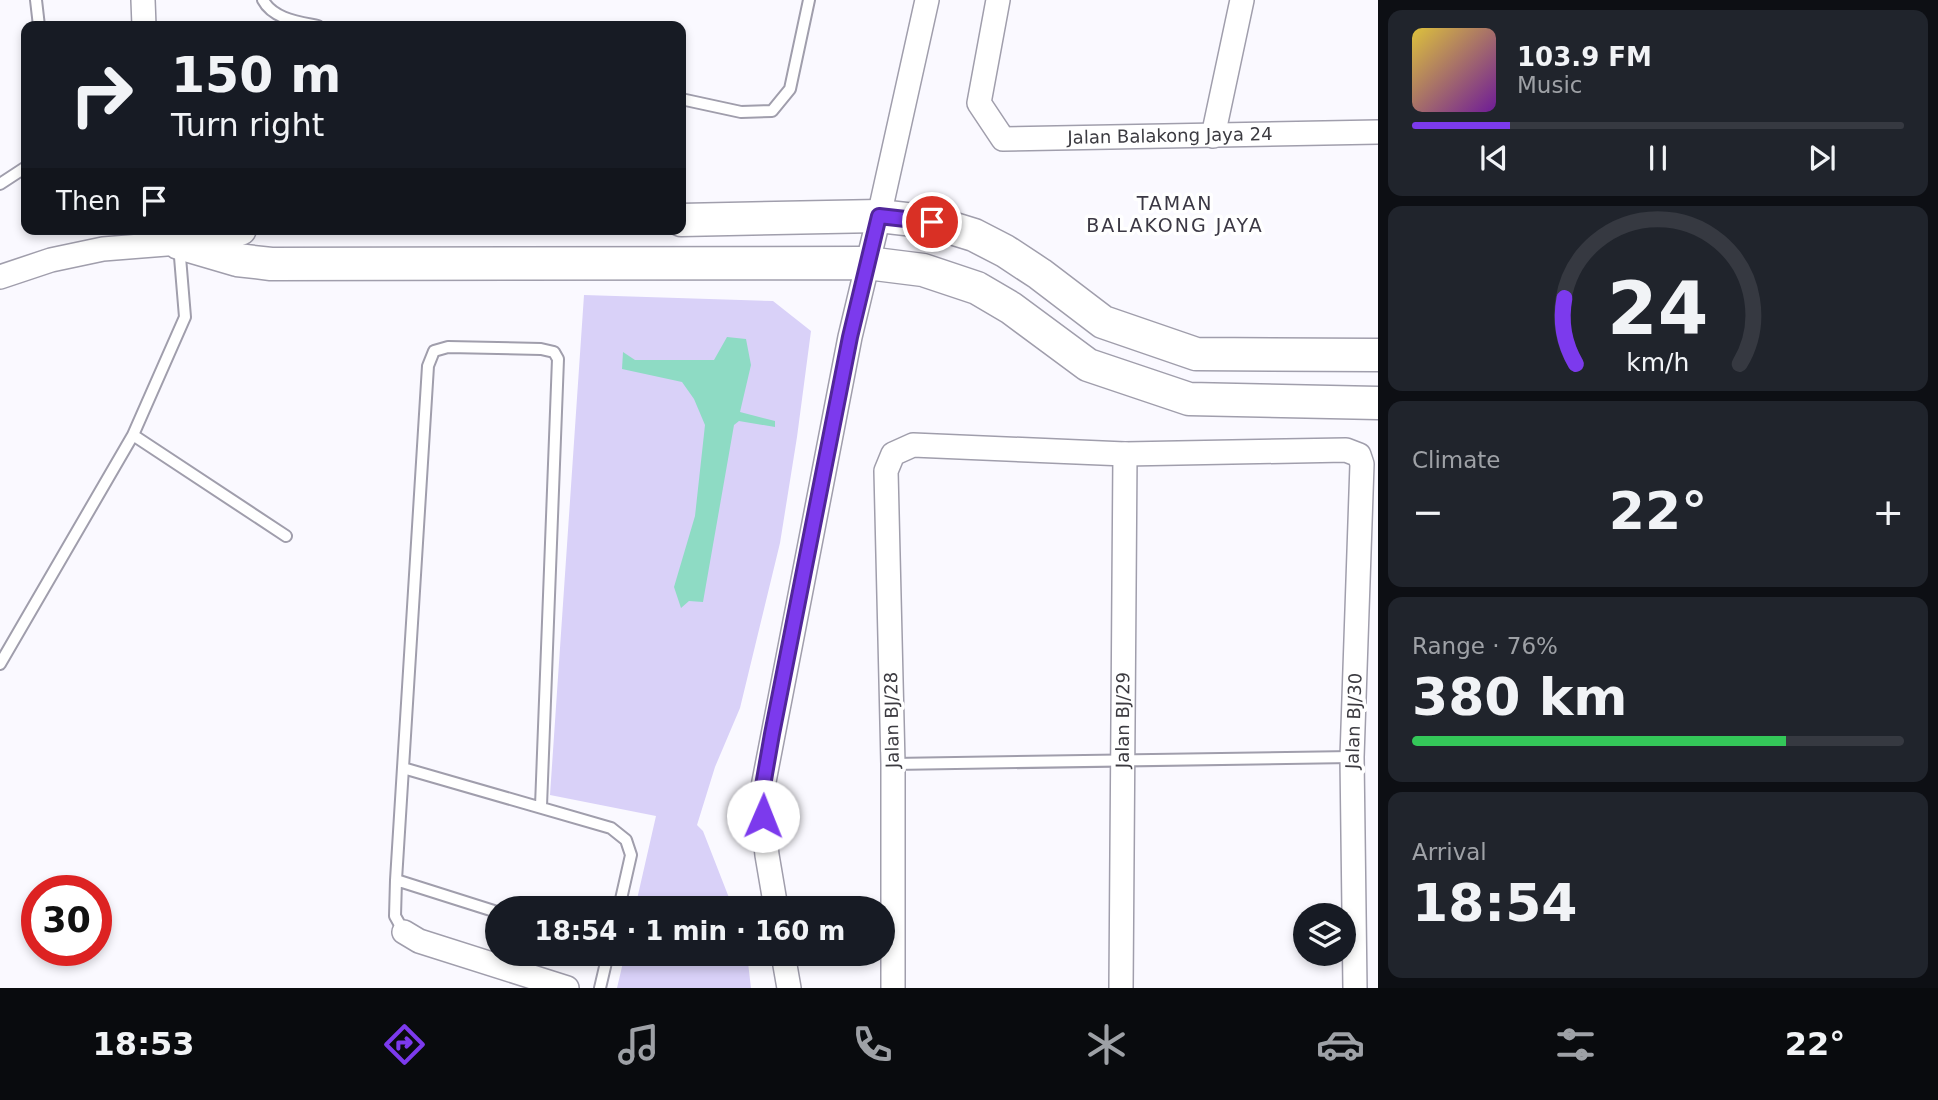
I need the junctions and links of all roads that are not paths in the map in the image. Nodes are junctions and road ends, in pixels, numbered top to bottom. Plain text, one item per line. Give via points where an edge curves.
1 (36, 0) edge
2 (143, 0) edge
3 (263, 0) edge
4 (809, 0) edge
5 (927, 0) edge
6 (999, 0) edge
7 (1242, 0) edge
8 (38, 21) edge
9 (144, 21) edge
10 (293, 21) edge
11 (686, 100) edge
12 (1378, 132) edge
13 (1213, 136) junction
14 (21, 170) edge
15 (0, 184) edge
16 (879, 216) junction
17 (686, 220) edge
18 (177, 236) edge
19 (867, 263) junction
20 (0, 277) edge
21 (1378, 355) edge
22 (1378, 403) edge
23 (133, 435) junction
24 (1125, 454) junction
25 (286, 536) dead end
26 (0, 664) edge
27 (1352, 757) junction
28 (1123, 760) junction
29 (893, 764) junction
30 (404, 768) junction
31 (541, 806) junction
32 (396, 880) junction
33 (622, 896) edge
34 (774, 896) edge
35 (485, 908) edge
36 (404, 932) joint
37 (605, 966) edge
38 (785, 966) edge
39 (567, 988) edge
40 (600, 988) edge
41 (789, 988) edge
42 (893, 988) edge
43 (1121, 988) edge
44 (1355, 988) edge

1 - 8 lane
2 - 9 street
3 - 10 lane
4 - 11 lane via 790,89 772,111 741,111
5 - 16 street
6 - 13 street, Jalan Balakong Jaya 24 via 979,103 1003,139
7 - 13 street
12 - 13 street, Jalan Balakong Jaya 24
14 - 15 lane
16 - 17 street
16 - 19 street
16 - 21 street via 932,222 974,235 1040,274 1103,322 1196,354
18 - 19 street via 237,260 271,264
18 - 20 street via 51,260
18 - 23 lane via 185,317
19 - 22 street via 923,270 977,288 1088,365 1189,399
19 - 34 street via 761,797
23 - 25 lane
23 - 26 lane
24 - 27 street, Jalan BJ/30 via 1346,450 1359,456
24 - 28 street, Jalan BJ/29
24 - 29 street, Jalan BJ/28 via 913,444 893,454 886,471
27 - 28 lane
27 - 44 street, Jalan BJ/30
28 - 29 lane
28 - 43 street, Jalan BJ/29
29 - 42 street, Jalan BJ/28
30 - 31 lane
30 - 31 lane via 428,366 434,351 448,347 554,352 558,359
30 - 32 lane
31 - 33 lane via 611,828 626,840 631,855
32 - 35 lane
32 - 36 lane via 395,916
36 - 39 street via 419,941
37 - 40 lane
38 - 41 street

